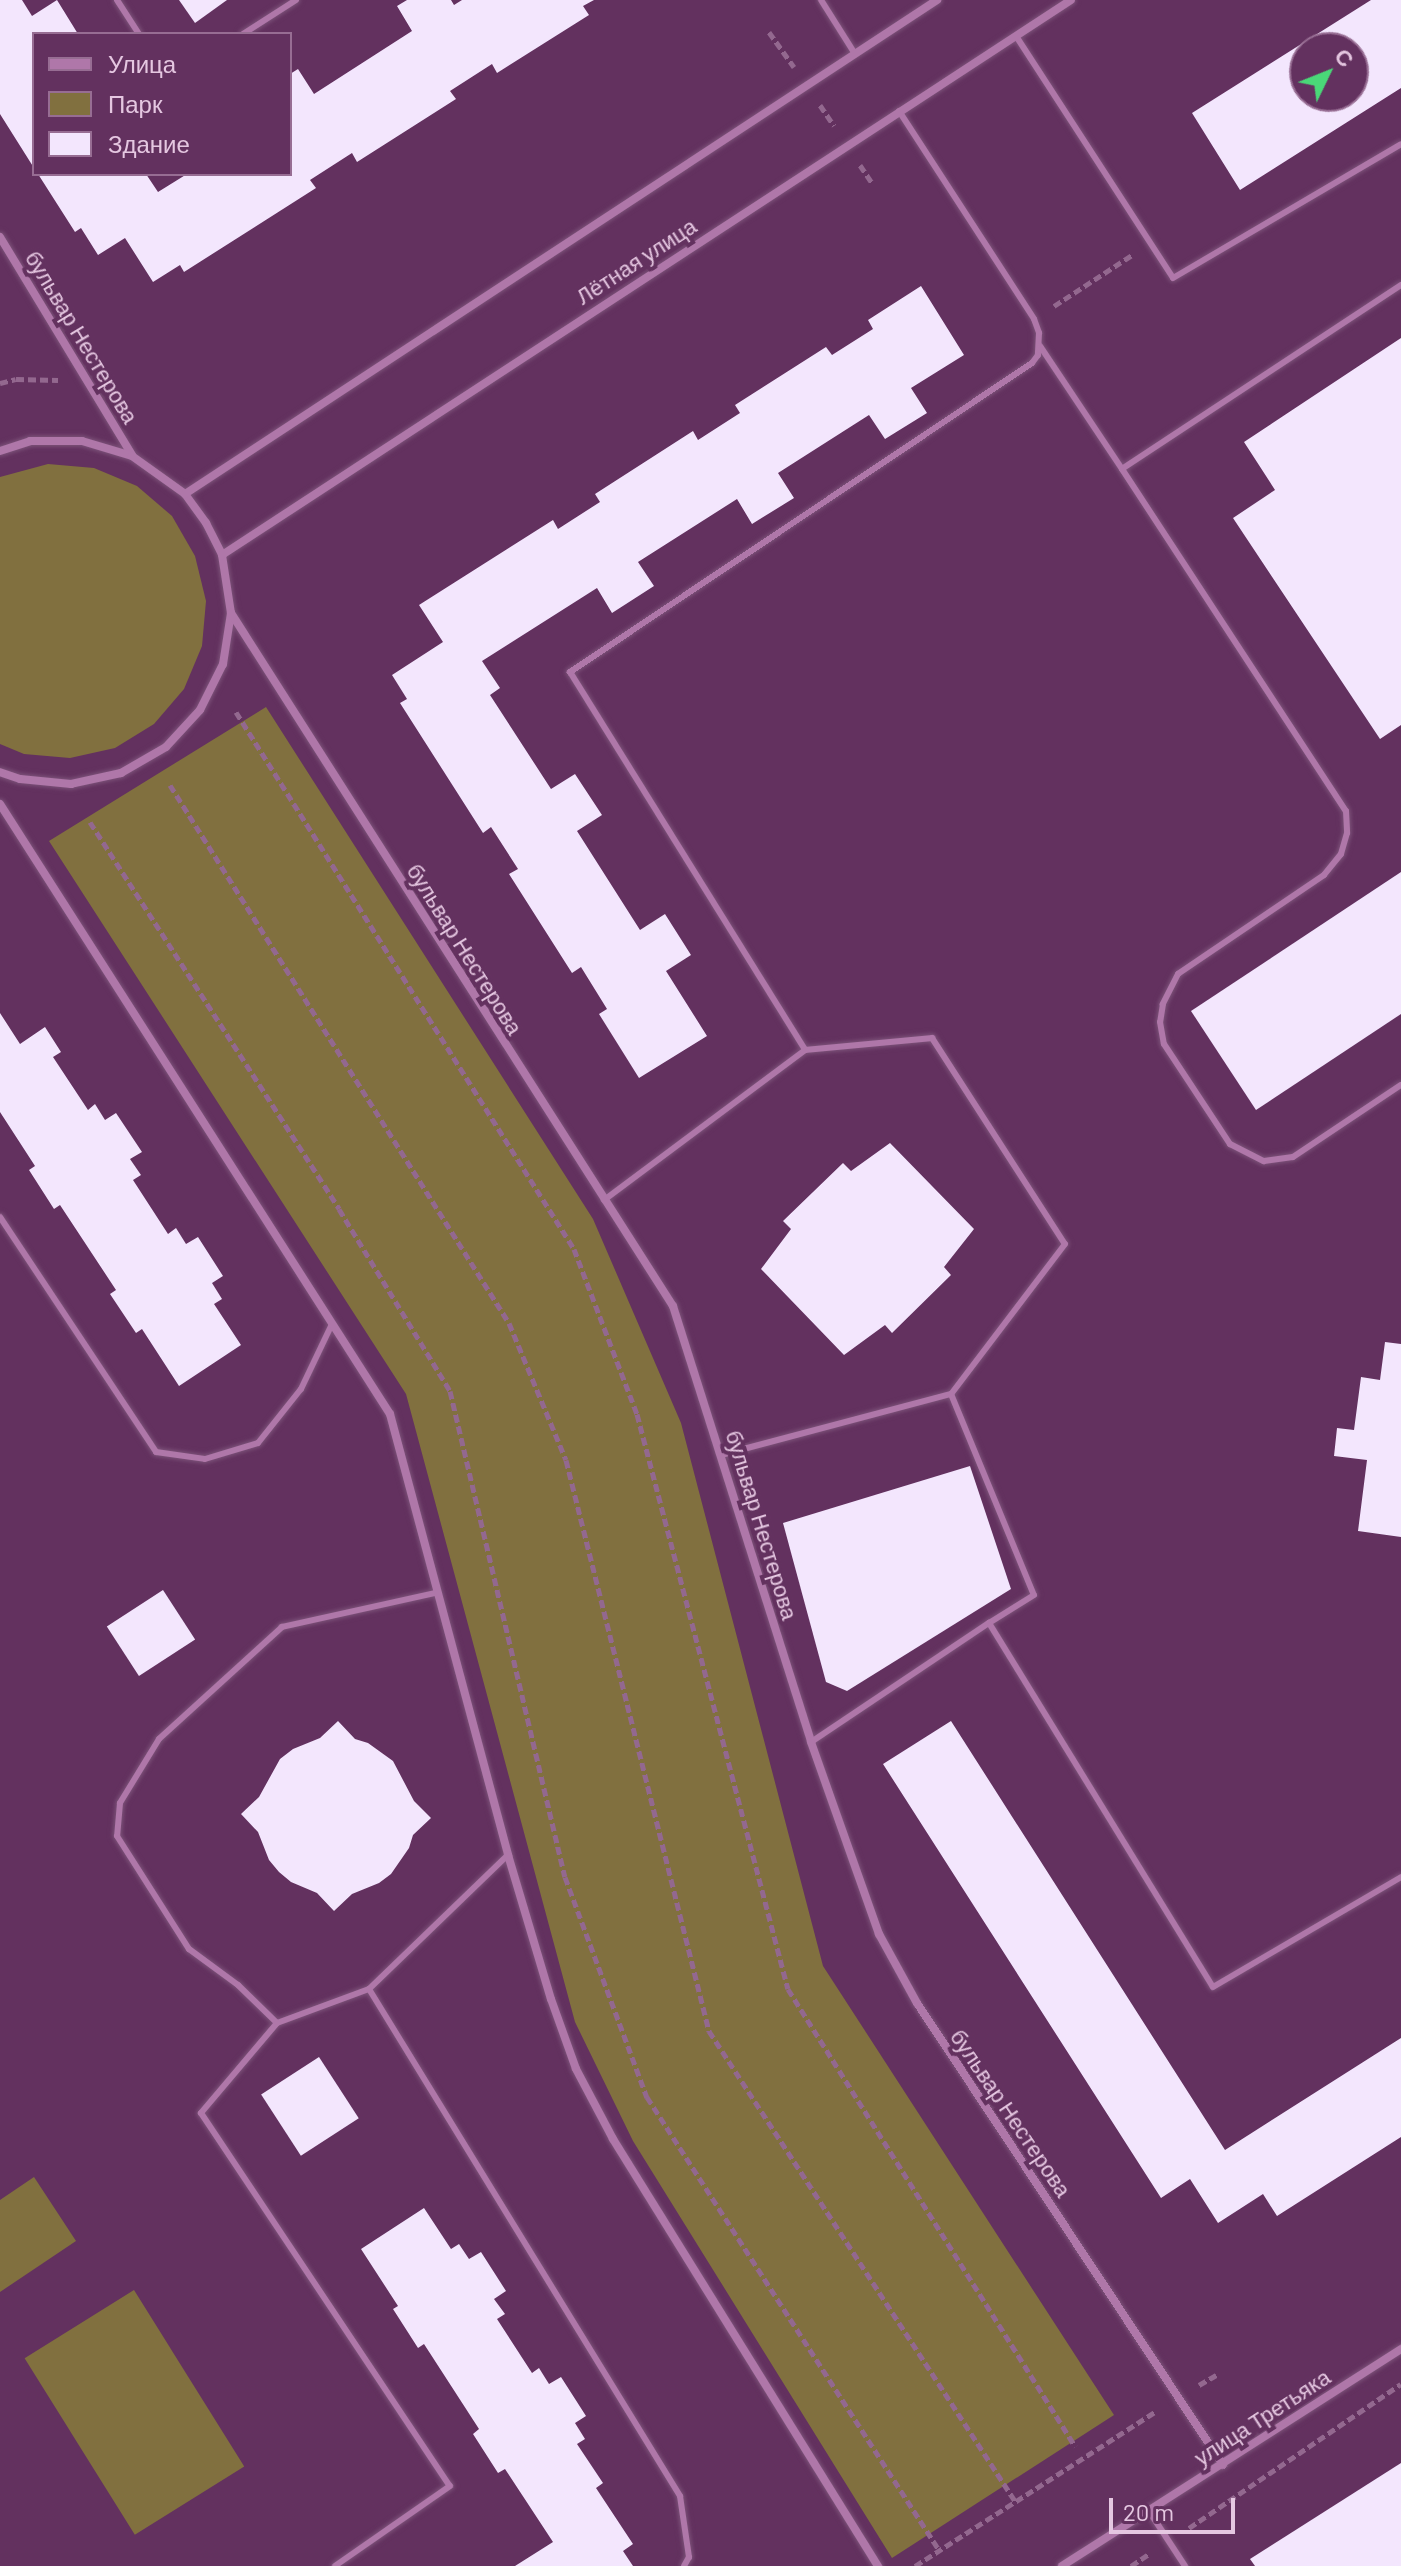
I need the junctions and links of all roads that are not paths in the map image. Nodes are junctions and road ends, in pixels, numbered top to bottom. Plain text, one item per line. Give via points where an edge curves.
1 (117, 0) edge
2 (296, 0) edge
3 (821, 0) edge
4 (937, 0) edge
5 (1071, 0) edge
6 (138, 32) edge
7 (246, 32) edge
8 (1016, 36) junction
9 (855, 54) junction
10 (899, 111) junction
11 (1401, 144) edge
12 (0, 237) edge
13 (1401, 285) edge
14 (1040, 346) junction
15 (0, 451) edge
16 (132, 456) junction
17 (1122, 469) junction
18 (185, 494) junction
19 (222, 555) junction
20 (231, 613) junction
21 (0, 772) edge
22 (0, 804) edge
23 (805, 1050) junction
24 (1401, 1085) edge
25 (604, 1200) junction
26 (0, 1217) edge
27 (332, 1324) junction
28 (951, 1394) junction
29 (721, 1455) junction
30 (435, 1593) junction
31 (989, 1623) junction
32 (811, 1742) junction
33 (508, 1855) junction
34 (1401, 1877) edge
35 (369, 1989) junction
36 (277, 2023) junction
37 (1401, 2349) edge
38 (1223, 2465) junction
39 (1149, 2511) junction
40 (335, 2566) edge
41 (684, 2566) edge
42 (878, 2566) edge
43 (1062, 2566) edge
44 (1185, 2566) edge

1 - 6 lane
2 - 7 lane
3 - 9 lane
4 - 9 street
5 - 8 street, Лётная улица
8 - 10 street, Лётная улица
8 - 11 lane via 1173,278
9 - 18 street
10 - 14 lane via 1034,319
10 - 19 street, Лётная улица
12 - 16 street, бульвар Нестерова
13 - 17 lane
14 - 17 lane
14 - 23 lane via 1032,363 570,672
15 - 16 street via 30,441 82,441
16 - 18 street
17 - 24 lane via 1346,811 1341,854 1324,875 1178,974 1163,1004 1164,1044 1230,1144 1264,1161 1293,1157
18 - 19 street
19 - 20 street
20 - 21 street via 223,664 212,687 200,710 166,747 121,773 71,784
20 - 25 street, бульвар Нестерова
22 - 27 street
23 - 25 lane
23 - 28 lane via 932,1038 1065,1244
25 - 29 street, бульвар Нестерова via 673,1306
26 - 27 lane via 156,1452 205,1459 258,1443 301,1389
27 - 30 street via 390,1414
28 - 29 lane
28 - 31 lane via 1034,1595
29 - 32 street, бульвар Нестерова
30 - 33 street
30 - 36 lane via 282,1627 159,1739 120,1803 117,1836 189,1949
31 - 32 lane
31 - 34 lane via 1213,1987
32 - 38 street, бульвар Нестерова via 879,1934 917,2003
33 - 35 lane
33 - 42 street via 576,2069 613,2139
35 - 36 lane
35 - 41 lane via 680,2496 689,2557
36 - 40 lane via 201,2113 450,2486
37 - 38 street, улица Третьяка
38 - 39 street, улица Третьяка
39 - 43 street, улица Третьяка
39 - 44 lane

